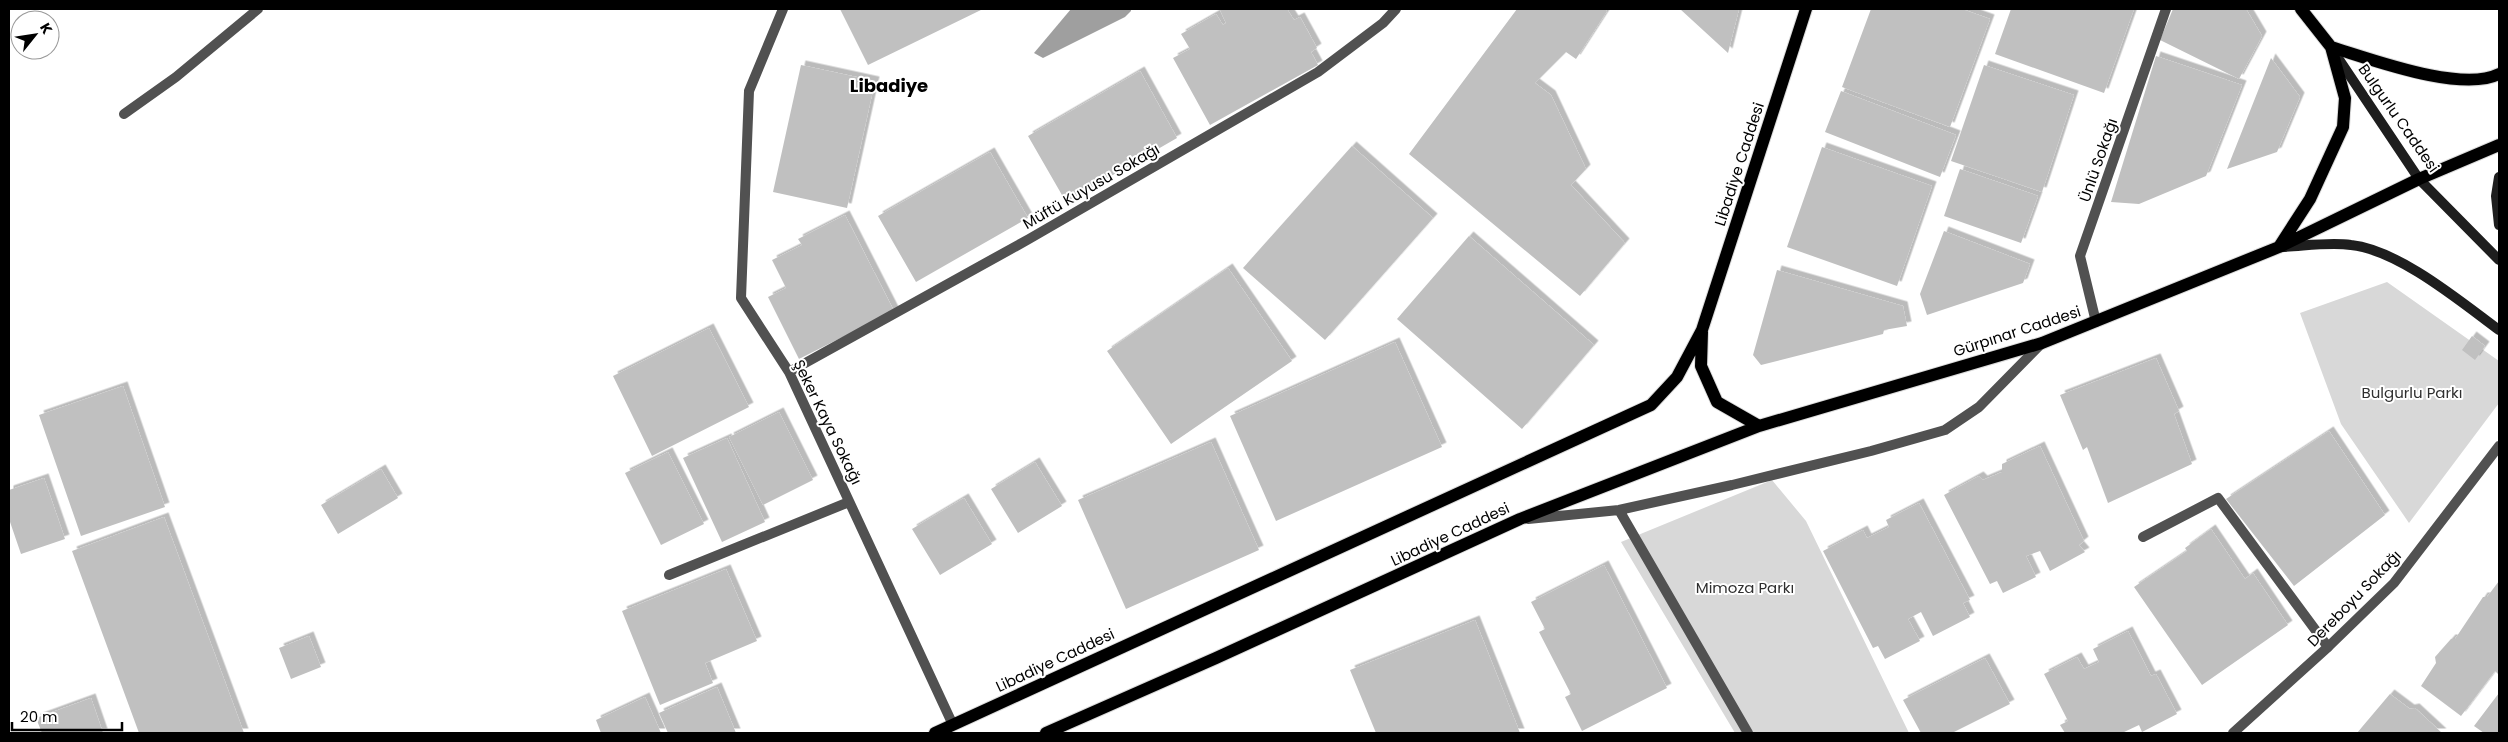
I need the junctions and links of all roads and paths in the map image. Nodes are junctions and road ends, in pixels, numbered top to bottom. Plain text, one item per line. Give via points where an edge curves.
1 (258, 9) edge
2 (783, 9) edge
3 (1396, 9) edge
4 (1806, 9) edge
5 (2166, 9) edge
6 (2301, 9) edge
7 (2331, 47) junction
8 (2499, 74) edge
9 (124, 114) dead end
10 (2499, 145) edge
11 (2499, 177) edge
12 (2420, 179) junction
13 (2499, 224) edge
14 (2279, 247) junction
15 (2499, 260) edge
16 (2096, 322) junction
17 (1702, 330) junction
18 (2499, 330) edge
19 (2042, 343) junction
20 (789, 372) junction
21 (1758, 426) junction
22 (2499, 446) edge
23 (849, 502) junction
24 (1619, 510) junction
25 (1520, 519) junction
26 (2143, 537) dead end
27 (669, 575) dead end
28 (2328, 647) junction
29 (953, 725) junction
30 (936, 733) edge
31 (1046, 733) edge
32 (1748, 733) edge
33 (2233, 733) edge

1 - 9 street via 176,78
2 - 20 street, Şeker Kaya Sokağı via 749,91 741,298
3 - 20 street, Müftü Kuyusu Sokağı via 1383,24 1318,72 1029,239
4 - 17 main road, Libadiye Caddesi
5 - 16 street, Ünlü Sokağı via 2080,256
6 - 7 main road, Bulgurlu Caddesi
7 - 8 main road via 2417,73 2487,80
7 - 12 main road, Bulgurlu Caddesi
7 - 14 main road via 2345,98 2343,127 2310,199
10 - 12 main road, Gürpınar Caddesi
11 - 13 main road via 2496,196
12 - 14 main road, Gürpınar Caddesi
12 - 15 main road, Bulgurlu Caddesi
14 - 16 main road, Gürpınar Caddesi
14 - 18 main road via 2352,245 2391,256
16 - 19 main road, Gürpınar Caddesi
17 - 21 main road, Libadiye Caddesi via 1701,366 1717,402
17 - 29 main road, Libadiye Caddesi via 1677,377 1651,405
19 - 21 main road, Gürpınar Caddesi
19 - 24 street via 1979,408 1945,430 1759,479
20 - 23 street, Şeker Kaya Sokağı
21 - 25 main road, Libadiye Caddesi
22 - 28 street, Dereboyu Sokağı via 2394,582
23 - 27 street
23 - 29 street, Şeker Kaya Sokağı
24 - 25 street
24 - 32 street
25 - 31 main road, Libadiye Caddesi
26 - 28 street via 2218,498
28 - 33 street, Dereboyu Sokağı
29 - 30 main road, Libadiye Caddesi

